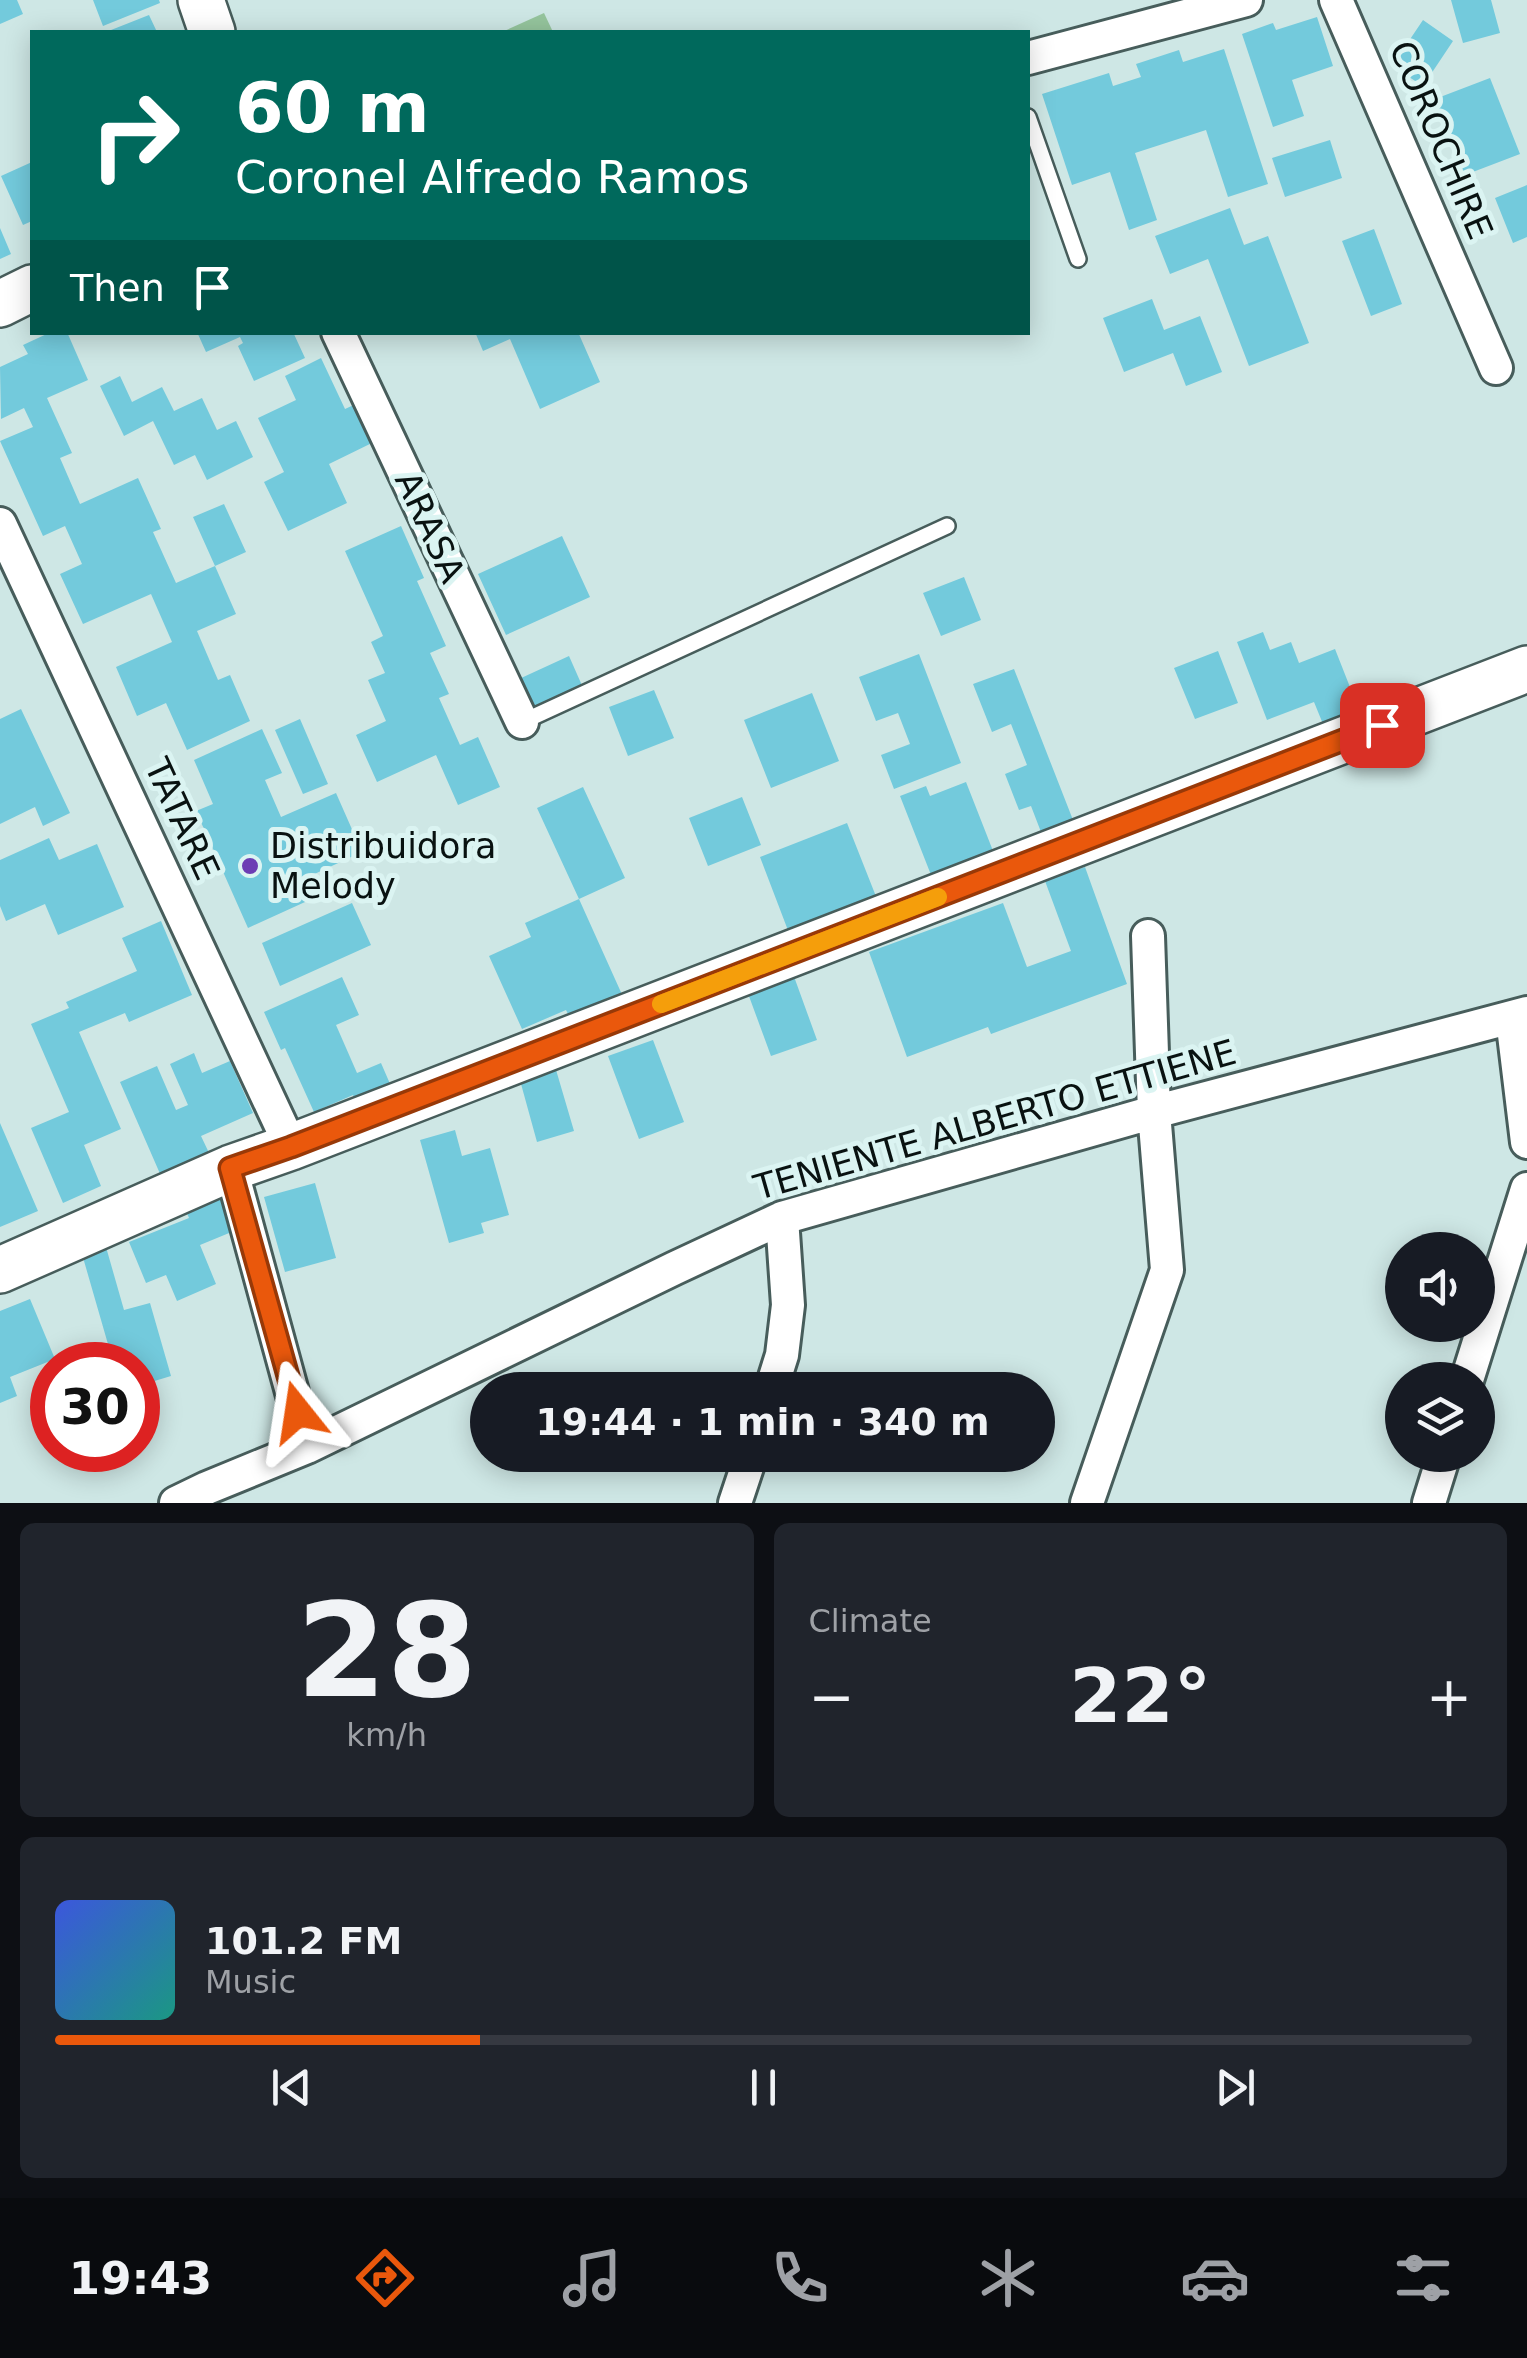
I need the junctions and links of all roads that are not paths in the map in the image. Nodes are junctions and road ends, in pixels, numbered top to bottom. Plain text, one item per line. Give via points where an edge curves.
1 (200, 0) edge
2 (1246, 0) edge
3 (1336, 0) edge
4 (211, 30) edge
5 (1030, 57) edge
6 (1030, 123) edge
7 (1078, 259) dead end
8 (30, 289) edge
9 (0, 304) edge
10 (339, 335) edge
11 (1496, 368) dead end
12 (0, 524) edge
13 (947, 526) dead end
14 (1527, 668) edge
15 (522, 722) joint
16 (1148, 936) dead end
17 (1520, 1016) edge
18 (1154, 1112) junction
19 (1527, 1142) edge
20 (291, 1147) junction
21 (230, 1168) junction
22 (1527, 1189) edge
23 (782, 1218) junction
24 (0, 1270) edge
25 (1473, 1362) edge
26 (777, 1372) edge
27 (308, 1447) junction
28 (745, 1472) edge
29 (1439, 1472) edge
30 (176, 1503) edge
31 (736, 1503) edge
32 (1087, 1503) edge
33 (1429, 1503) edge

1 - 4 main road
2 - 5 street
3 - 11 street, COROCHIRE
6 - 7 lane
8 - 9 main road
10 - 15 street, ARASA
12 - 20 street, TATARE
13 - 15 lane
14 - 20 main road
16 - 18 street
17 - 18 street, TENIENTE ALBERTO ETTIENE
17 - 19 street
18 - 23 street, TENIENTE ALBERTO ETTIENE
18 - 32 street via 1167,1270
20 - 21 main road
21 - 24 main road
21 - 27 street
22 - 25 street
23 - 26 street via 788,1305
23 - 27 street, TENIENTE ALBERTO ETTIENE
27 - 30 street, TENIENTE ALBERTO ETTIENE
28 - 31 street
29 - 33 street

